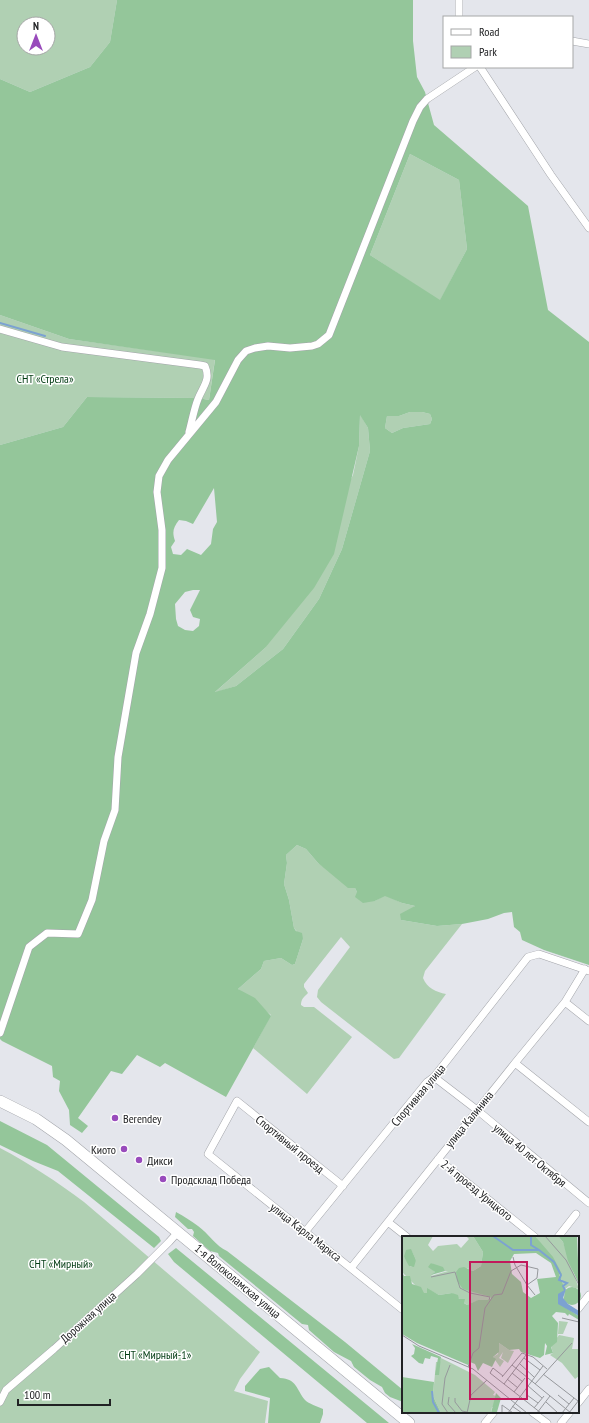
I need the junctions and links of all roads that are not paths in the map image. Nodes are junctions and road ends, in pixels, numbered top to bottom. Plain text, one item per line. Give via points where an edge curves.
1 (459, 0) edge
2 (459, 16) edge
3 (573, 41) edge
4 (589, 44) edge
5 (474, 68) edge
6 (481, 68) edge
7 (589, 228) edge
8 (0, 329) edge
9 (189, 434) junction
10 (587, 970) edge
11 (565, 1002) junction
12 (589, 1022) edge
13 (0, 1033) edge
14 (515, 1063) junction
15 (434, 1077) junction
16 (0, 1101) edge
17 (0, 1109) edge
18 (477, 1110) junction
19 (589, 1122) edge
20 (65, 1142) junction
21 (208, 1154) joint
22 (438, 1159) junction
23 (343, 1186) junction
24 (589, 1203) edge
25 (576, 1214) dead end
26 (388, 1222) junction
27 (305, 1232) junction
28 (176, 1234) junction
29 (406, 1236) edge
30 (534, 1236) edge
31 (559, 1236) edge
32 (351, 1268) junction
33 (589, 1295) edge
34 (579, 1308) edge
35 (402, 1309) edge
36 (589, 1389) edge
37 (579, 1401) edge
38 (0, 1402) edge
39 (493, 1413) edge
40 (533, 1413) edge
41 (569, 1413) edge
42 (399, 1423) edge
43 (410, 1423) edge
44 (485, 1423) edge
45 (547, 1423) edge
46 (561, 1423) edge

1 - 2 street
3 - 4 street
5 - 9 street via 427,99 420,107 329,335 312,346 268,346 246,351 238,360 216,402
6 - 7 street
8 - 9 street via 62,347 205,366 208,373 206,385 198,398
9 - 13 street via 159,476 157,492 162,530 162,568 136,653 118,757 115,810 104,841 92,900 78,934 47,933 29,947
10 - 11 street, улица Калинина
10 - 15 street, Спортивная улица via 540,954 528,957
11 - 12 street
11 - 14 street, улица Калинина
14 - 18 street, улица Калинина
14 - 19 street
15 - 18 street, улица 40 лет Октября
15 - 23 street, Спортивная улица via 427,1082
16 - 20 main road via 36,1119
17 - 20 main road
18 - 22 street, улица Калинина
18 - 24 street, улица 40 лет Октября
20 - 28 main road, 1-я Волоколамская улица
21 - 23 street, Спортивный проезд via 237,1101
21 - 27 street, улица Карла Маркса
22 - 26 street, улица Калинина
22 - 30 street, 2-й проезд Урицкого
23 - 27 street, Спортивная улица
25 - 31 street
26 - 29 street
26 - 32 street, улица Калинина
27 - 32 street, улица Карла Маркса
28 - 38 street, Дорожная улица via 137,1274 6,1390
28 - 42 main road, 1-я Волоколамская улица
28 - 43 main road, 1-я Волоколамская улица
32 - 35 street, улица Карла Маркса
33 - 34 street
36 - 37 street
39 - 44 street
40 - 45 street
41 - 46 street

